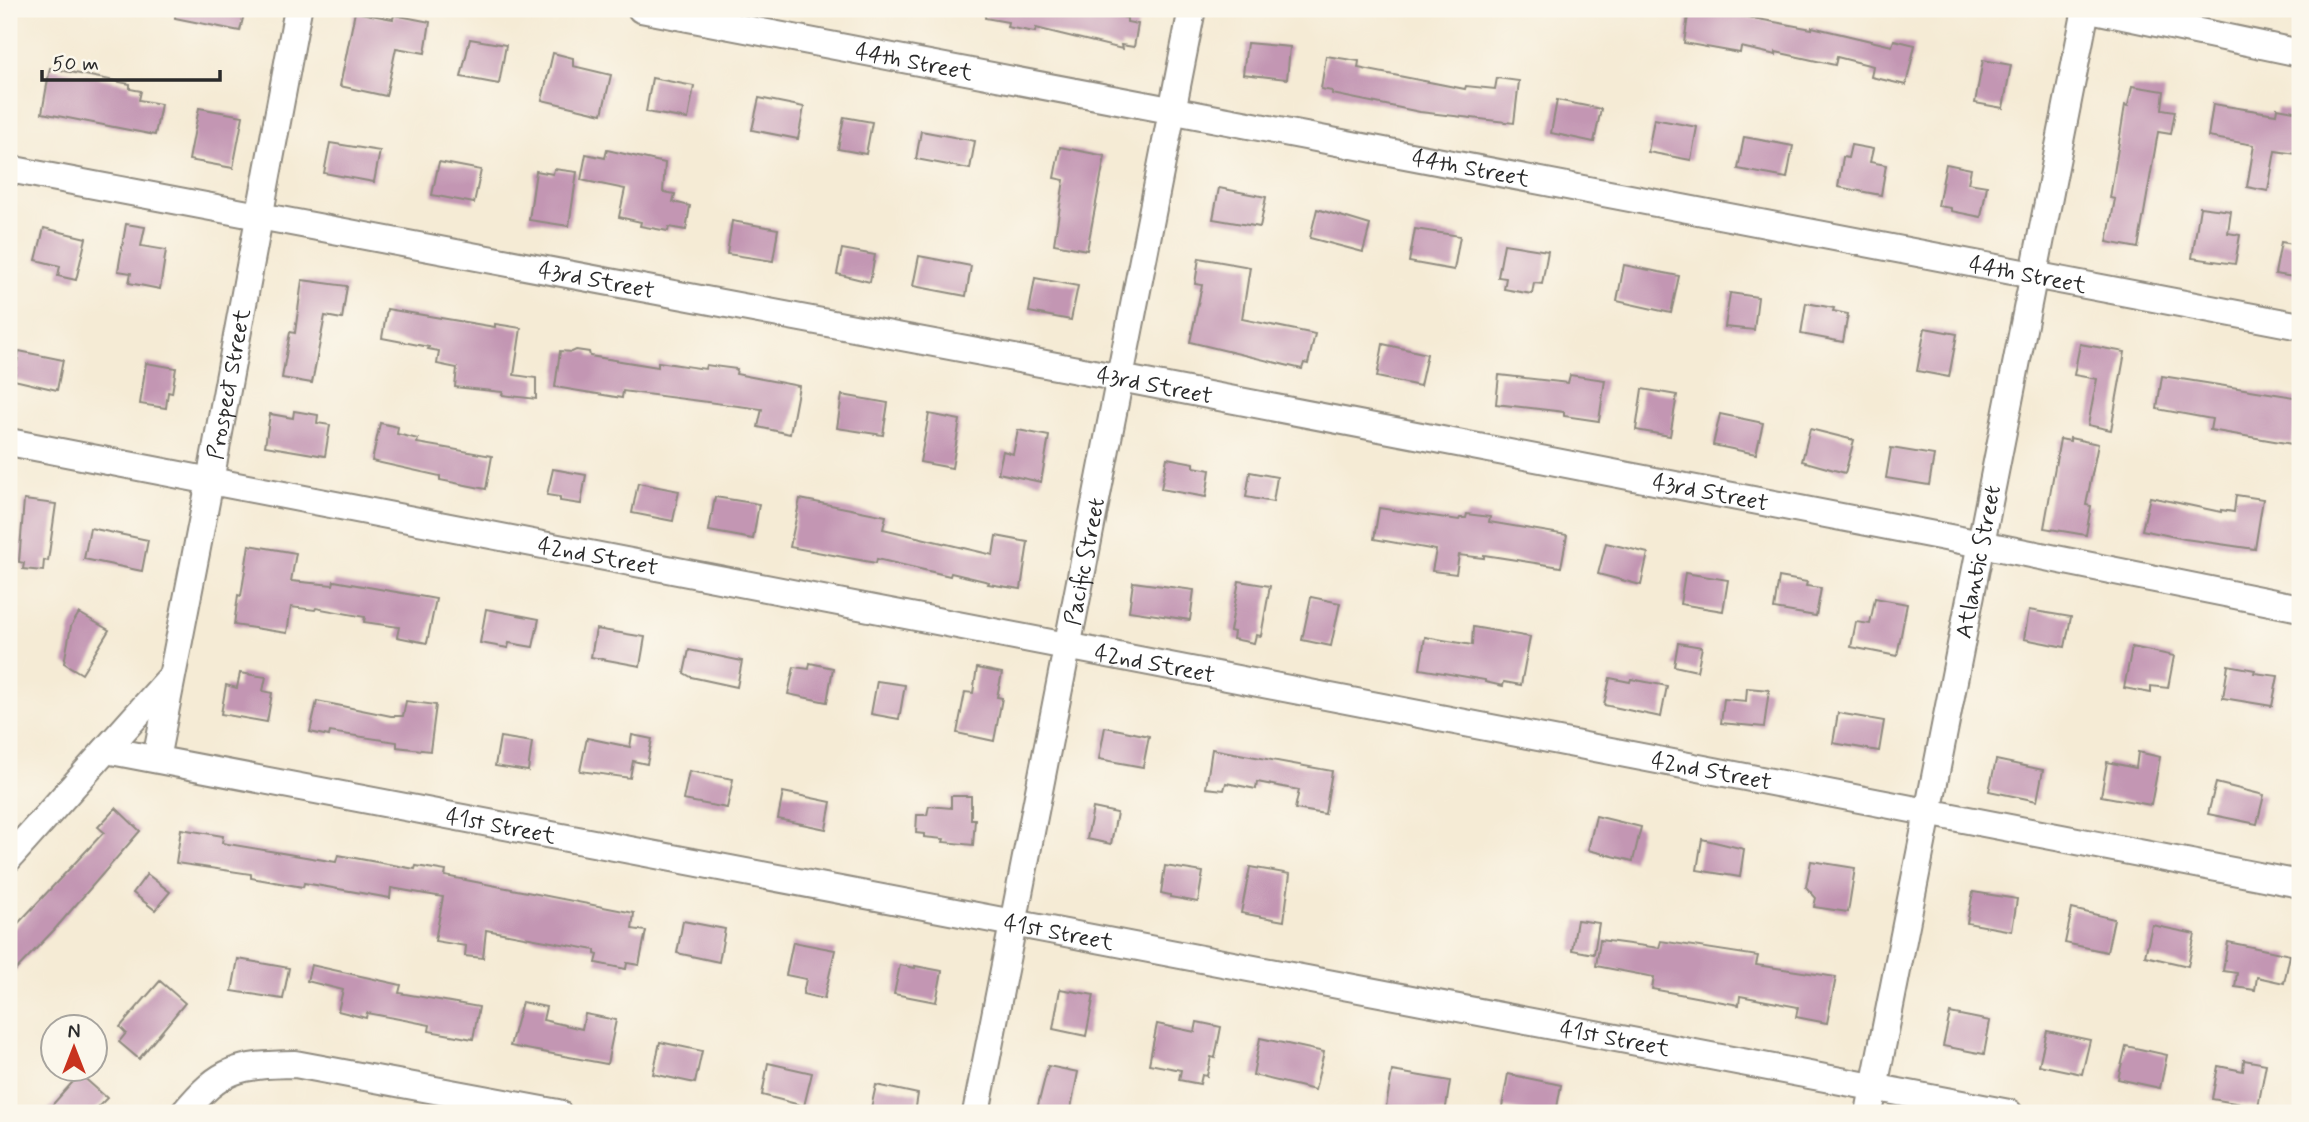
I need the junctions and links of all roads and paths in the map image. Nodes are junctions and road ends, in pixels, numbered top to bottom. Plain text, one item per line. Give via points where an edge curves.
1 (298, 9) edge
2 (641, 9) edge
3 (1192, 9) edge
4 (2088, 9) edge
5 (2300, 53) edge
6 (1172, 110) junction
7 (9, 169) edge
8 (259, 218) junction
9 (2034, 274) junction
10 (2300, 326) edge
11 (1120, 378) junction
12 (9, 442) edge
13 (210, 481) junction
14 (1981, 544) junction
15 (2300, 608) edge
16 (1068, 646) junction
17 (171, 677) junction
18 (106, 750) junction
19 (156, 759) junction
20 (1928, 812) junction
21 (9, 858) edge
22 (2300, 884) edge
23 (1014, 923) junction
24 (1872, 1100) edge
25 (184, 1113) edge
26 (558, 1113) edge
27 (976, 1113) edge
28 (2009, 1113) edge

1 - 8 street, Prospect Street
2 - 6 street, 44th Street
3 - 6 street, Pacific Street
4 - 5 street
4 - 9 street, Atlantic Street
6 - 9 street, 44th Street
6 - 11 street, Pacific Street
7 - 8 street, 43rd Street
8 - 11 street, 43rd Street
8 - 13 street, Prospect Street
9 - 10 street, 44th Street
9 - 14 street, Atlantic Street
11 - 14 street, 43rd Street
11 - 16 street, Pacific Street
12 - 13 street, 42nd Street
13 - 16 street, 42nd Street
13 - 17 street, Prospect Street
14 - 15 street, 43rd Street
14 - 20 street, Atlantic Street
16 - 20 street, 42nd Street
16 - 23 street, Pacific Street
17 - 18 street
17 - 19 street, Prospect Street
18 - 19 street, 41st Street
18 - 21 street
19 - 23 street, 41st Street
20 - 22 street, 42nd Street
20 - 24 street, Atlantic Street
23 - 24 street, 41st Street
23 - 27 street, Pacific Street
24 - 28 street, 41st Street
25 - 26 street via 203,1090 227,1072 253,1065 295,1064

